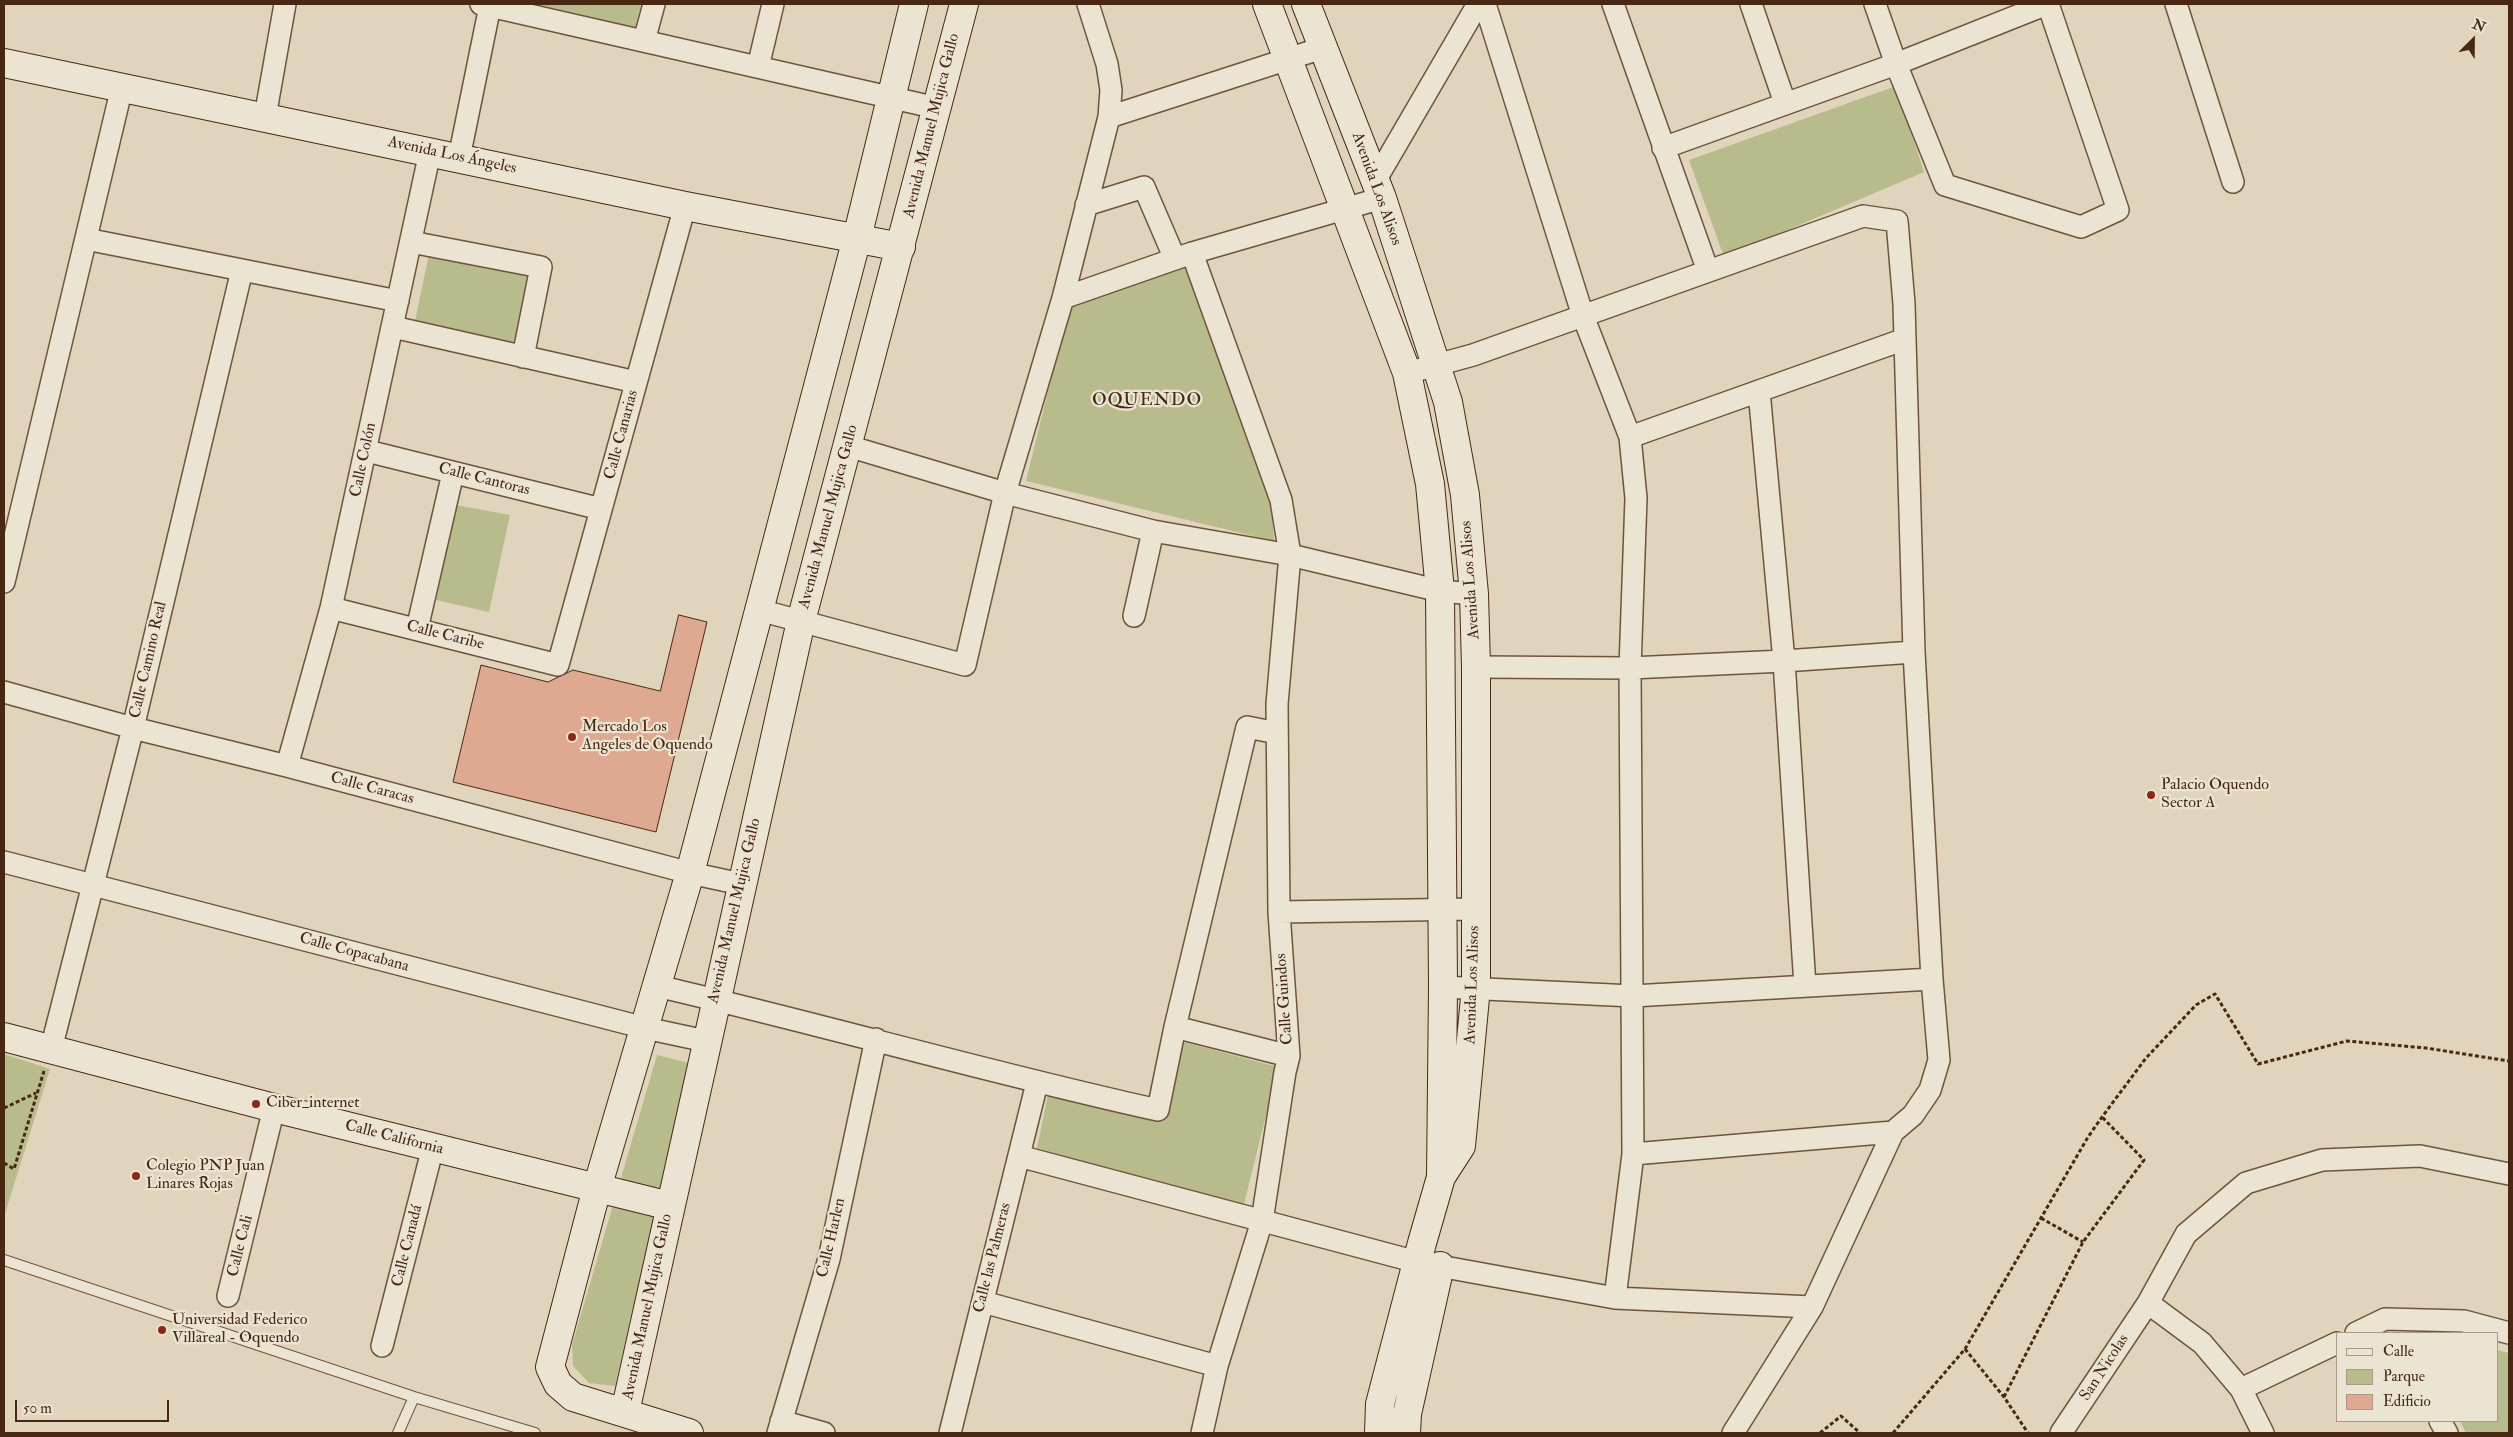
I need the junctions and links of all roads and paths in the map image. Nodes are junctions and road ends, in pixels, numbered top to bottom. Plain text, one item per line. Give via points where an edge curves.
1 (285, 4) edge
2 (654, 4) edge
3 (773, 4) edge
4 (914, 4) edge
5 (964, 4) edge
6 (1088, 4) edge
7 (1267, 4) edge
8 (1306, 4) edge
9 (1478, 4) edge
10 (1485, 4) edge
11 (1612, 4) edge
12 (1751, 4) edge
13 (1875, 4) edge
14 (2047, 4) edge
15 (2176, 4) edge
16 (486, 5) edge
17 (644, 41) junction
18 (1322, 48) junction
19 (1289, 60) junction
20 (4, 62) edge
21 (1896, 64) junction
22 (758, 67) junction
23 (122, 88) junction
24 (890, 98) junction
25 (1785, 104) junction
26 (937, 108) junction
27 (265, 117) junction
28 (1109, 117) junction
29 (1663, 148) junction
30 (430, 152) junction
31 (459, 158) junction
32 (2233, 182) dead end
33 (1378, 189) junction
34 (685, 206) junction
35 (1086, 206) junction
36 (1347, 209) junction
37 (856, 238) junction
38 (86, 239) junction
39 (411, 242) junction
40 (901, 248) junction
41 (1183, 256) junction
42 (242, 270) junction
43 (1708, 271) junction
44 (1063, 298) junction
45 (398, 301) junction
46 (1583, 316) junction
47 (393, 327) junction
48 (1905, 339) junction
49 (523, 357) junction
50 (1437, 365) junction
51 (1407, 373) junction
52 (636, 382) junction
53 (1759, 391) junction
54 (1630, 438) junction
55 (848, 446) junction
56 (367, 451) junction
57 (453, 473) junction
58 (1006, 493) junction
59 (601, 509) junction
60 (1153, 531) junction
61 (1290, 555) junction
62 (4, 582) edge
63 (1440, 592) junction
64 (1474, 594) junction
65 (331, 608) junction
66 (759, 610) junction
67 (1134, 616) dead end
68 (801, 621) junction
69 (417, 629) junction
70 (1914, 652) junction
71 (1784, 661) junction
72 (558, 665) joint
73 (1476, 667) junction
74 (1630, 668) junction
75 (4, 692) edge
76 (133, 728) junction
77 (1277, 733) junction
78 (287, 766) junction
79 (4, 862) edge
80 (690, 873) junction
81 (741, 884) junction
82 (91, 885) junction
83 (1476, 909) junction
84 (1443, 910) junction
85 (1279, 912) junction
86 (1932, 979) junction
87 (657, 986) junction
88 (1806, 986) junction
89 (1443, 987) junction
90 (1476, 987) junction
91 (1633, 996) junction
92 (715, 999) junction
93 (1175, 1027) junction
94 (645, 1028) junction
95 (4, 1037) edge
96 (876, 1039) junction
97 (706, 1041) junction
98 (1289, 1056) junction
99 (47, 1060) junction
100 (2509, 1061) edge
101 (1037, 1083) junction
102 (37, 1093) junction
103 (4, 1108) edge
104 (274, 1108) junction
105 (2102, 1117) junction
106 (1893, 1132) junction
107 (433, 1147) junction
108 (1633, 1154) junction
109 (1019, 1156) junction
110 (4, 1163) edge
111 (2509, 1174) edge
112 (1441, 1177) junction
113 (597, 1188) junction
114 (670, 1206) junction
115 (2041, 1218) junction
116 (1262, 1221) junction
117 (2082, 1242) junction
118 (4, 1260) edge
119 (1429, 1264) junction
120 (228, 1296) dead end
121 (1615, 1298) junction
122 (983, 1302) junction
123 (2148, 1303) junction
124 (1812, 1307) junction
125 (2389, 1326) edge
126 (2361, 1332) edge
127 (2509, 1332) edge
128 (2336, 1343) edge
129 (382, 1346) dead end
130 (1965, 1349) junction
131 (1217, 1366) junction
132 (2241, 1389) junction
133 (414, 1397) junction
134 (2004, 1397) junction
135 (625, 1412) junction
136 (2441, 1422) edge
137 (780, 1427) edge
138 (398, 1433) edge
139 (535, 1433) edge
140 (689, 1433) edge
141 (824, 1433) edge
142 (950, 1433) edge
143 (1202, 1433) edge
144 (1379, 1433) edge
145 (1406, 1433) edge
146 (1733, 1433) edge
147 (1820, 1433) edge
148 (1860, 1433) edge
149 (1892, 1433) edge
150 (2028, 1433) edge
151 (2061, 1433) edge
152 (2263, 1433) edge
153 (2447, 1433) edge

1 - 27 street
2 - 17 street
3 - 22 street
4 - 24 street, Avenida Manuel Mujica Gallo
5 - 26 street, Avenida Manuel Mujica Gallo
6 - 28 street via 1111,90
7 - 19 street, Avenida Los Alisos
8 - 18 street, Avenida Los Alisos
9 - 33 street
10 - 46 street
11 - 29 street
12 - 25 street
13 - 21 street
14 - 21 street
14 - 21 street via 2118,210 2082,227 1945,186
15 - 32 street
16 - 17 street
16 - 31 street
17 - 22 street
18 - 19 street
18 - 33 street, Avenida Los Alisos
19 - 28 street
19 - 36 street, Avenida Los Alisos
20 - 23 street, Avenida Los Ángeles
21 - 25 street
22 - 24 street
23 - 27 street, Avenida Los Ángeles
23 - 38 street
24 - 26 street
24 - 37 street, Avenida Manuel Mujica Gallo
25 - 29 street
26 - 40 street, Avenida Manuel Mujica Gallo
27 - 30 street, Avenida Los Ángeles
28 - 35 street
29 - 43 street
30 - 31 street, Avenida Los Ángeles
30 - 39 street, Calle Colón
31 - 34 street, Avenida Los Ángeles
33 - 36 street
33 - 50 street, Avenida Los Alisos
34 - 37 street, Avenida Los Ángeles
34 - 52 street, Calle Canarias
35 - 41 street, Calle Guindos via 1144,187
35 - 44 street
36 - 41 street
36 - 51 street, Avenida Los Alisos
37 - 40 street, Avenida Los Ángeles
37 - 66 street, Avenida Manuel Mujica Gallo
38 - 42 street
38 - 62 street
39 - 45 street, Calle Colón
39 - 49 street via 541,267
40 - 55 street, Avenida Manuel Mujica Gallo
41 - 44 street
41 - 61 street, Calle Guindos via 1281,500
42 - 45 street
42 - 76 street, Calle Camino Real
43 - 46 street
43 - 48 street via 1863,216 1898,221
44 - 58 street
45 - 47 street, Calle Colón
46 - 50 street
46 - 54 street
47 - 49 street
47 - 56 street, Calle Colón
48 - 53 street
48 - 70 street
49 - 52 street
50 - 51 street
50 - 64 street, Avenida Los Alisos via 1448,402 1465,495
51 - 63 street, Avenida Los Alisos via 1430,484
52 - 59 street, Calle Canarias
53 - 54 street
53 - 71 street
54 - 74 street via 1636,498
55 - 58 street
55 - 68 street, Avenida Manuel Mujica Gallo
56 - 57 street, Calle Cantoras
56 - 65 street, Calle Colón
57 - 59 street, Calle Cantoras
57 - 69 street
58 - 60 street
58 - 68 street via 965,665
59 - 72 street, Calle Canarias
60 - 61 street
60 - 67 street
61 - 63 street
61 - 77 street, Calle Guindos
63 - 64 street
63 - 84 street, Avenida Los Alisos
64 - 73 street, Avenida Los Alisos
65 - 69 street, Calle Caribe
65 - 78 street, Calle Colón
66 - 68 street
66 - 80 street, Avenida Manuel Mujica Gallo
68 - 81 street, Avenida Manuel Mujica Gallo
69 - 72 street, Calle Caribe
70 - 71 street
70 - 86 street
71 - 74 street
71 - 88 street
73 - 74 street
73 - 83 street, Avenida Los Alisos
74 - 91 street
75 - 76 street, Calle Caracas
76 - 78 street, Calle Caracas
76 - 82 street, Calle Camino Real
77 - 85 street, Calle Guindos
77 - 93 street via 1248,727
78 - 80 street, Calle Caracas
79 - 82 street, Calle Copacabana
80 - 81 street, Calle Caracas
80 - 87 street, Avenida Manuel Mujica Gallo
81 - 92 street, Avenida Manuel Mujica Gallo
82 - 94 street, Calle Copacabana
82 - 99 street, Calle Camino Real
83 - 84 street
83 - 90 street, Avenida Los Alisos
84 - 85 street
84 - 89 street, Avenida Los Alisos
85 - 98 street, Calle Guindos
86 - 88 street
86 - 106 street via 1939,1060 1930,1090 1913,1115
87 - 92 street
87 - 94 street, Avenida Manuel Mujica Gallo
88 - 91 street
89 - 90 street
89 - 112 street, Avenida Los Alisos
90 - 91 street
90 - 112 street, Avenida Los Alisos via 1461,1146
91 - 108 street
92 - 96 street
92 - 97 street, Avenida Manuel Mujica Gallo
93 - 98 street
93 - 101 street via 1158,1110
94 - 97 street, Calle Copacabana
94 - 113 street, Avenida Manuel Mujica Gallo
95 - 99 street, Calle California
96 - 101 street
96 - 137 street, Calle Harlen via 828,1259
97 - 114 street, Avenida Manuel Mujica Gallo
98 - 116 street, Calle Guindos
99 - 102 path
99 - 104 street, Calle California
100 - 105 path via 2426,1048 2347,1041 2258,1064 2215,994 2196,1005 2146,1058
101 - 109 street, Calle las Palmeras
102 - 103 path
102 - 110 path via 14,1169
104 - 107 street, Calle California
104 - 120 street, Calle Cali
105 - 115 path
105 - 117 path via 2144,1160
106 - 108 street
106 - 124 street
107 - 113 street, Calle California
107 - 129 street, Calle Canadá
108 - 121 street
109 - 116 street
109 - 122 street, Calle las Palmeras
111 - 123 street, San Nicolas via 2420,1156 2322,1160 2246,1183 2186,1234
112 - 119 street, Avenida Los Alisos
113 - 114 street, Calle California
113 - 135 street, Avenida Manuel Mujica Gallo via 550,1368 558,1384 573,1397
114 - 135 street, Avenida Manuel Mujica Gallo
115 - 117 path
115 - 130 path
116 - 119 street
116 - 131 street, Calle Guindos
117 - 134 path
118 - 133 lane
119 - 121 street
119 - 144 street, Avenida Los Alisos via 1380,1404
119 - 145 street, Avenida Los Alisos
121 - 124 street
122 - 131 street
122 - 142 street, Calle las Palmeras
123 - 132 street via 2202,1343
123 - 151 street, San Nicolas
124 - 146 street
125 - 126 street
125 - 127 street via 2464,1321
128 - 132 street
130 - 134 path
130 - 149 path
131 - 143 street, Calle Guindos
132 - 152 street
133 - 138 lane
133 - 139 lane
134 - 150 path
135 - 140 street
136 - 153 street
137 - 141 street
147 - 148 path via 1841,1416

